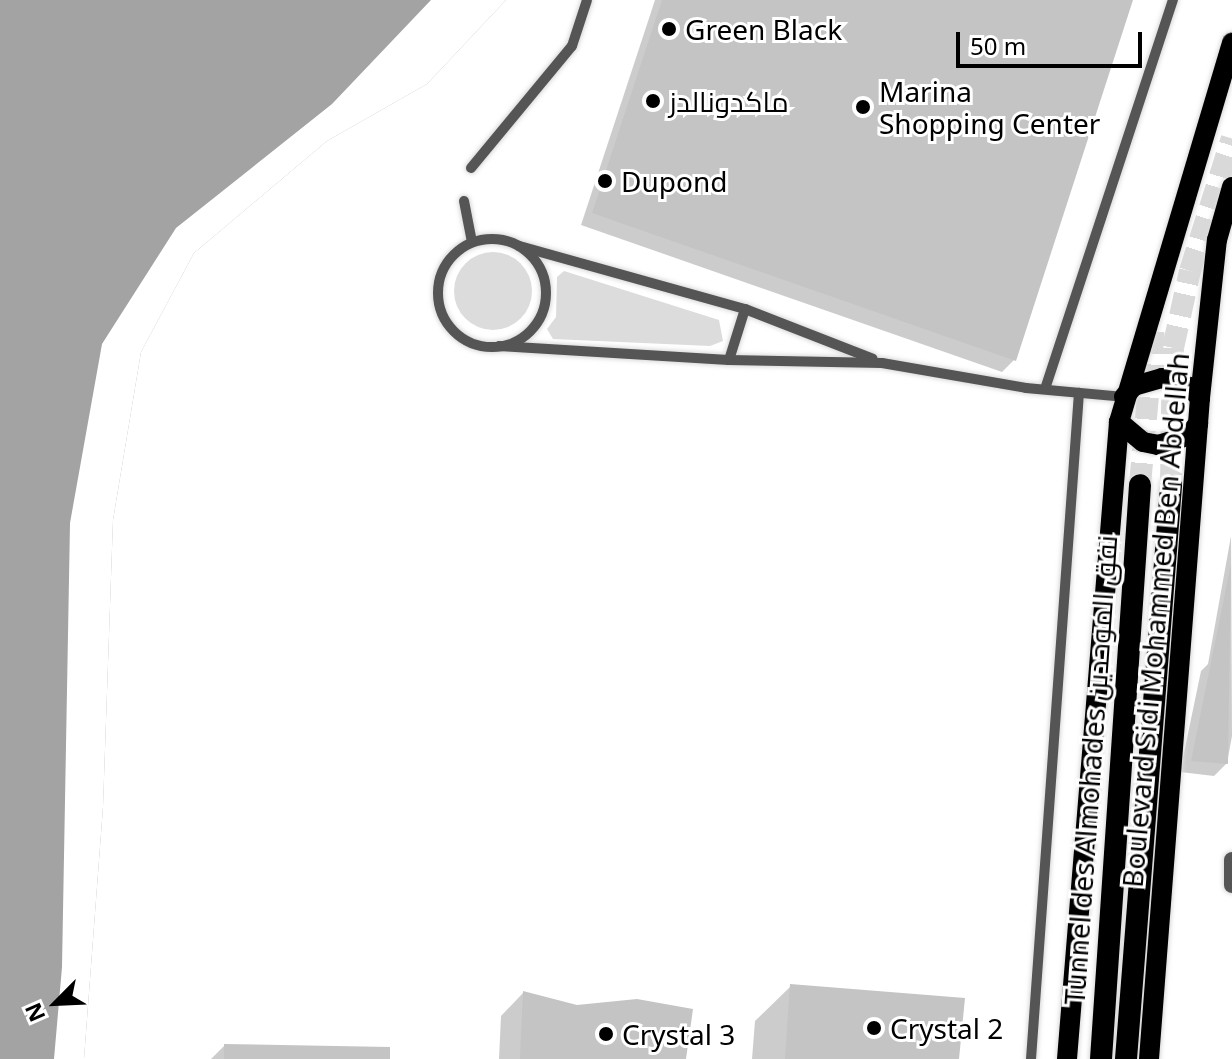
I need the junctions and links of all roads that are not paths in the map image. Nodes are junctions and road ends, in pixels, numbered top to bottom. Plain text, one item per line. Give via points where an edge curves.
1 (587, 0) edge
2 (1173, 0) edge
3 (1232, 42) edge
4 (471, 168) dead end
5 (1232, 187) edge
6 (464, 201) dead end
7 (472, 242) junction
8 (519, 246) junction
9 (745, 309) junction
10 (499, 346) junction
11 (729, 360) junction
12 (882, 363) junction
13 (1045, 389) junction
14 (1079, 393) junction
15 (1124, 397) junction
16 (1200, 398) junction
17 (1119, 422) junction
18 (1198, 424) junction
19 (1140, 485) tunnel mouth
20 (1171, 486) tunnel mouth
21 (1232, 860) edge
22 (1232, 885) edge
23 (1031, 1059) edge
24 (1067, 1059) edge
25 (1101, 1059) edge
26 (1126, 1059) edge
27 (1149, 1059) edge

1 - 4 lane via 572,46
2 - 13 lane
3 - 15 main road, Boulevard Sidi Mohammed Ben Abdellah
5 - 16 main road, Boulevard Sidi Mohammed Ben Abdellah via 1217,240
6 - 7 lane
7 - 8 lane via 500,239
7 - 10 lane via 443,271 442,312 471,342
8 - 9 lane
8 - 10 lane via 542,273 545,300 535,326
9 - 11 lane
9 - 12 lane
10 - 11 lane
11 - 12 lane
12 - 13 lane
13 - 14 lane
14 - 15 lane
14 - 23 lane
15 - 16 main road via 1134,386 1162,378 1190,387
15 - 17 main road, Boulevard Sidi Mohammed Ben Abdellah
16 - 18 main road, Boulevard Sidi Mohammed Ben Abdellah
17 - 18 main road via 1143,442 1158,445 1174,444
17 - 24 main road, Boulevard Sidi Mohammed Ben Abdellah
18 - 27 main road, Boulevard Sidi Mohammed Ben Abdellah
19 - 25 highway, Tunnel des Almohades نفق الموحدين
20 - 26 highway, Tunnel des Almohades نفق الموحدين
21 - 22 street

